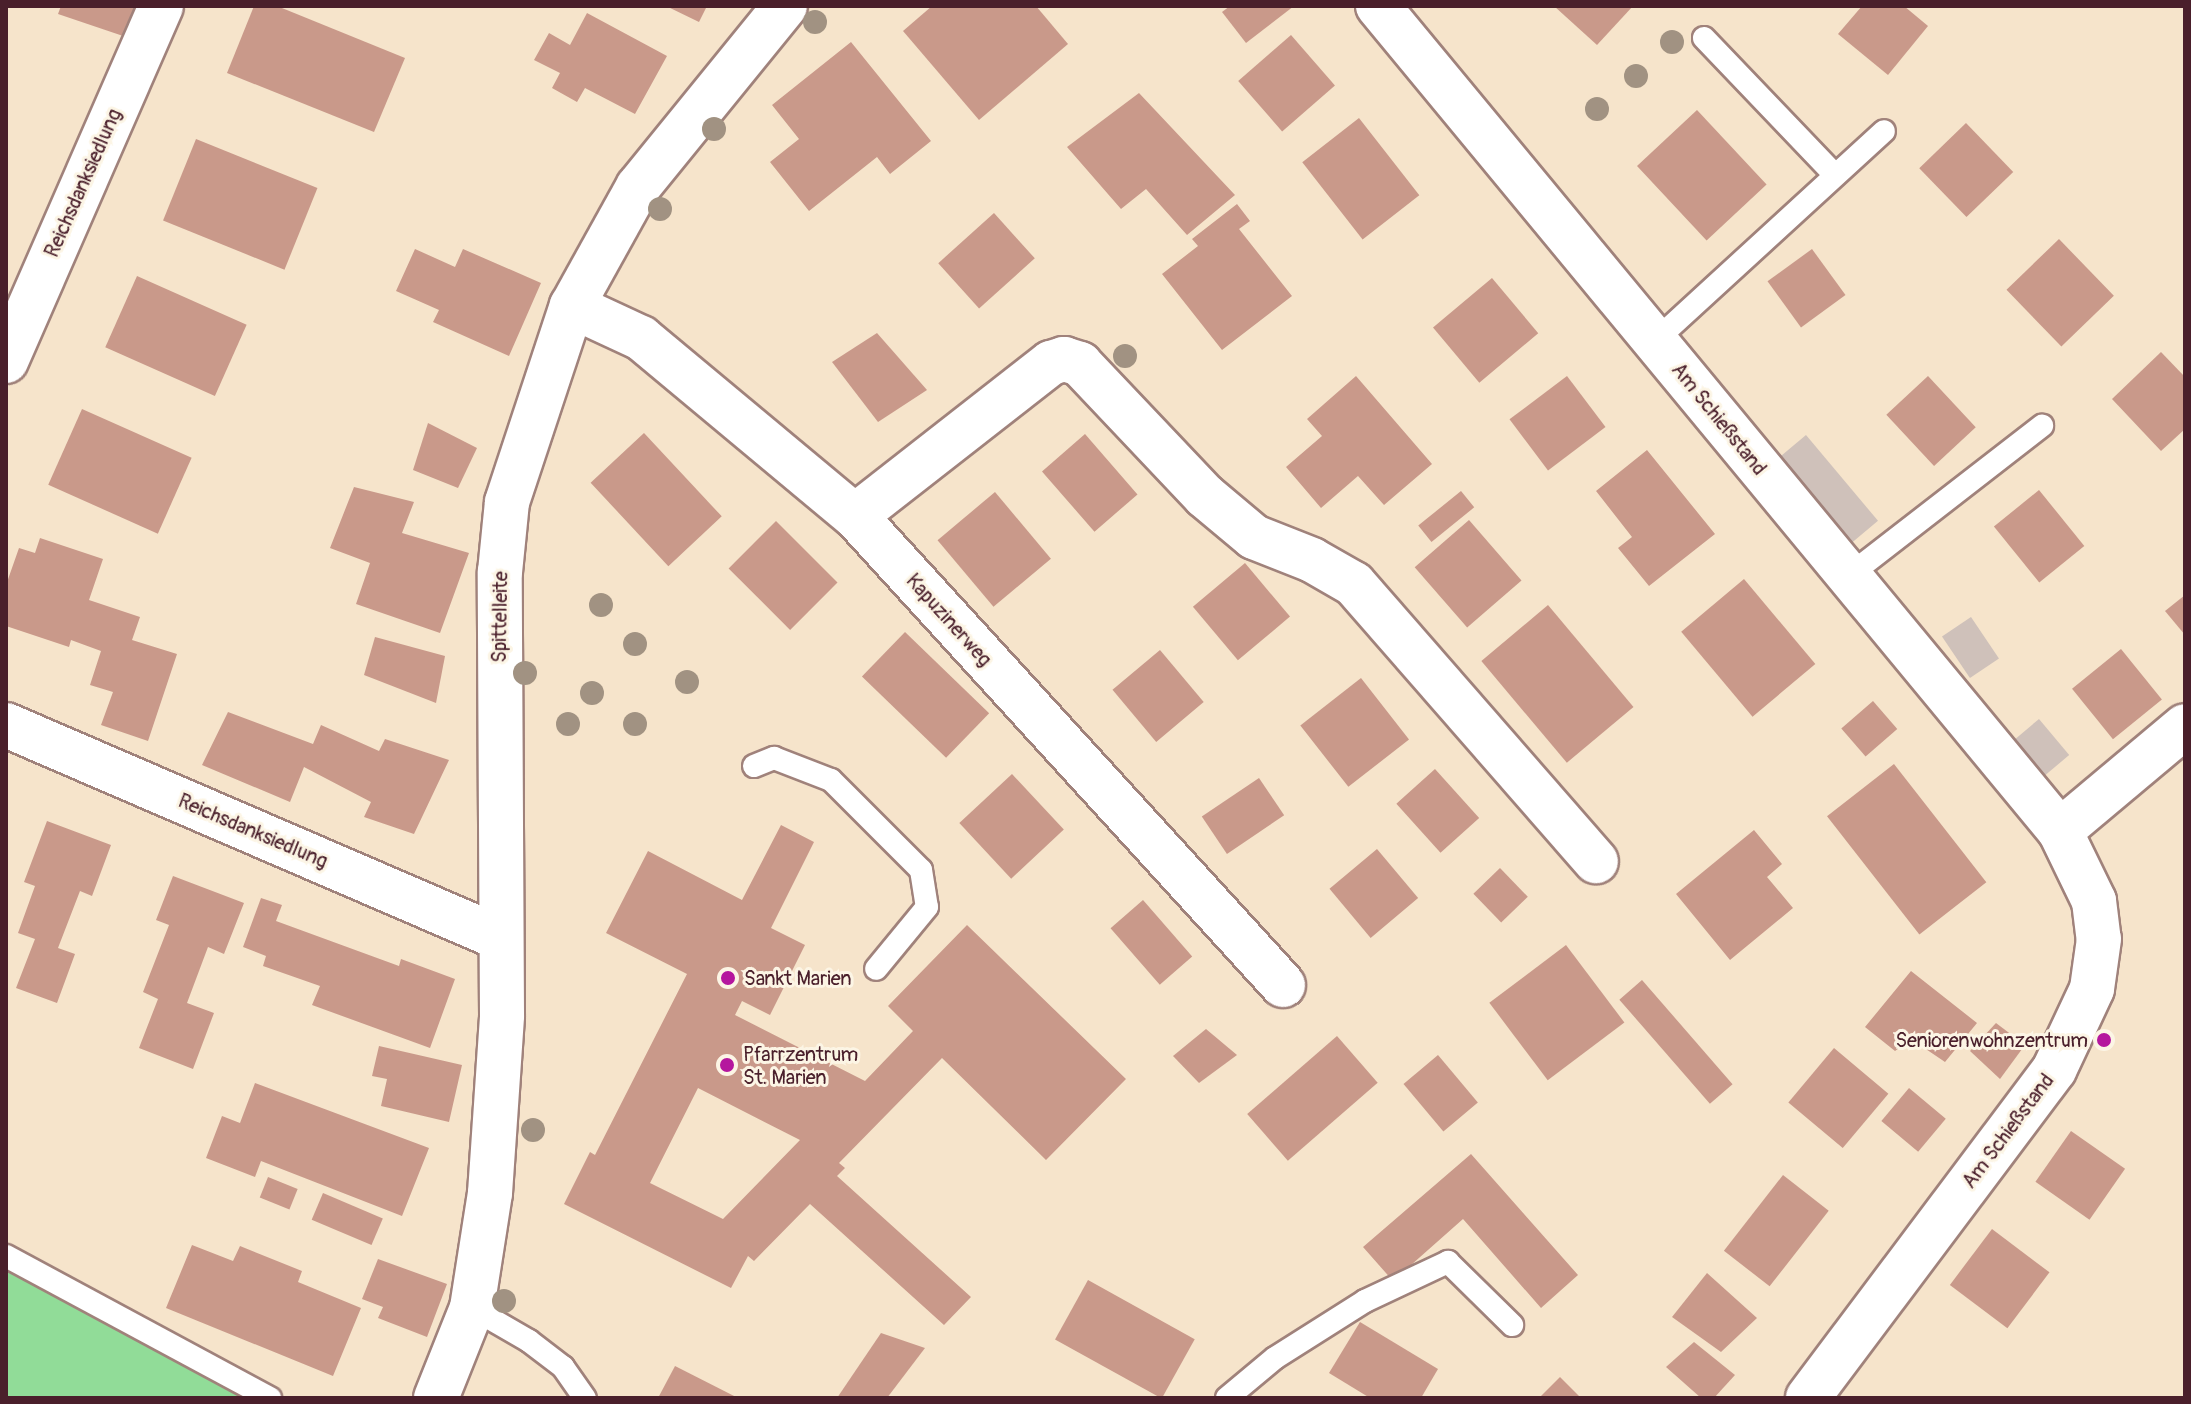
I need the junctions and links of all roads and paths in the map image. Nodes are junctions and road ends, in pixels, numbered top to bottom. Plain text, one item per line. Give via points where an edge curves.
1 (161, 6) edge
2 (785, 6) edge
3 (1378, 6) edge
4 (1704, 38) dead end
5 (1884, 131) dead end
6 (1834, 174) junction
7 (572, 306) junction
8 (1656, 340) junction
9 (6, 361) edge
10 (2042, 426) dead end
11 (855, 516) junction
12 (1847, 577) junction
13 (6, 725) edge
14 (2185, 726) edge
15 (754, 766) dead end
16 (2060, 831) junction
17 (1596, 861) dead end
18 (500, 938) junction
19 (876, 969) dead end
20 (1283, 985) dead end
21 (6, 1256) edge
22 (472, 1308) junction
23 (1512, 1325) dead end
24 (270, 1398) edge
25 (436, 1398) edge
26 (585, 1398) edge
27 (1227, 1398) edge
28 (1808, 1398) edge

1 - 9 street, Reichsdanksiedlung
2 - 7 street, Spittelleite via 638,187
3 - 8 street, Am Schießstand
4 - 6 lane
5 - 6 lane
6 - 8 lane
7 - 11 street, Kapuzinerweg via 641,338
7 - 18 street, Spittelleite via 507,502 500,572
8 - 12 street, Am Schießstand
10 - 12 lane
11 - 17 street via 1051,363 1064,359 1080,364 1205,496 1254,537 1354,584
11 - 20 street, Kapuzinerweg
12 - 16 street, Am Schießstand
13 - 18 street, Reichsdanksiedlung
14 - 16 street
15 - 19 lane via 774,758 831,780 921,870 927,907
16 - 28 street, Am Schießstand via 2094,901 2099,939 2092,989 2054,1070
18 - 22 street, Spittelleite via 502,1015 490,1193
21 - 24 lane
22 - 25 street, Spittelleite
22 - 26 lane via 563,1367
23 - 27 lane via 1448,1262 1365,1301 1275,1358

